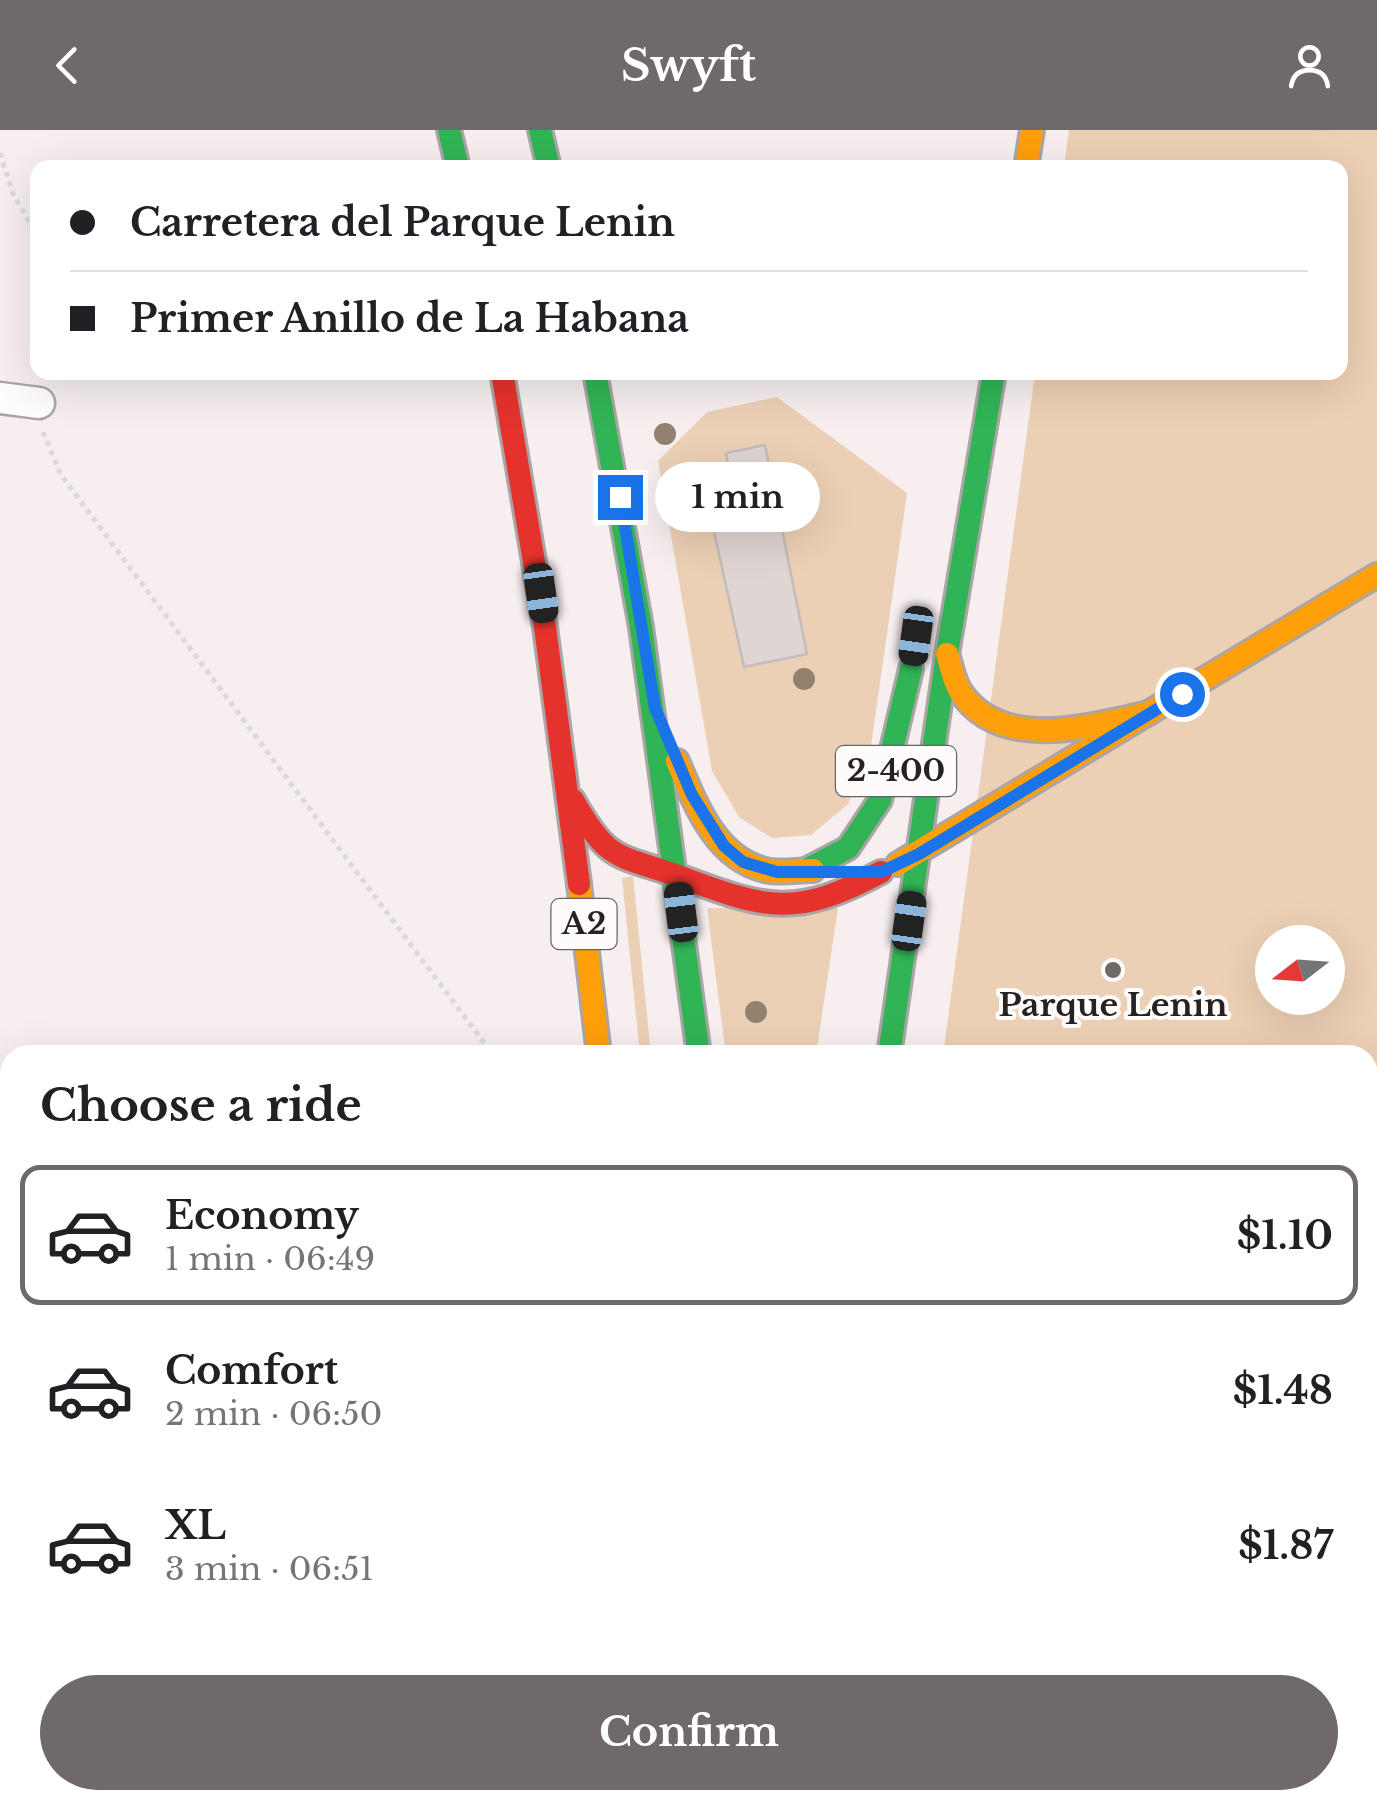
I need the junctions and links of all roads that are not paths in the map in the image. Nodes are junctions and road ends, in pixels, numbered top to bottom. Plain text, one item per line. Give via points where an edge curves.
1 (449, 130) edge
2 (540, 130) edge
3 (1032, 130) edge
4 (456, 160) edge
5 (547, 160) edge
6 (1027, 160) edge
7 (503, 380) edge
8 (597, 380) edge
9 (993, 380) edge
10 (0, 398) edge
11 (39, 403) road end
12 (1377, 575) edge
13 (948, 654) junction
14 (655, 708) junction
15 (1149, 713) junction
16 (570, 792) junction
17 (883, 854) junction
18 (919, 854) junction
19 (806, 870) junction
20 (676, 876) junction
21 (875, 908) dead end
22 (597, 1045) edge
23 (698, 1045) edge
24 (890, 1045) edge

1 - 4 main road
2 - 5 main road
3 - 6 main road
7 - 16 main road, A2
8 - 14 main road
9 - 13 main road, 2-400
10 - 11 street
12 - 15 main road
13 - 15 main road via 960,692 996,722 1060,730
13 - 18 main road, 2-400
14 - 19 main road via 692,795 724,846 761,869
14 - 20 main road
15 - 18 main road
16 - 20 main road via 594,838 618,862
16 - 22 main road, A2
17 - 18 main road
17 - 19 main road
17 - 19 main road, 2-400 via 913,660 880,800 848,848
17 - 20 main road via 836,896 793,905 723,896
17 - 21 main road, 2-400
18 - 24 main road, 2-400
20 - 23 main road

